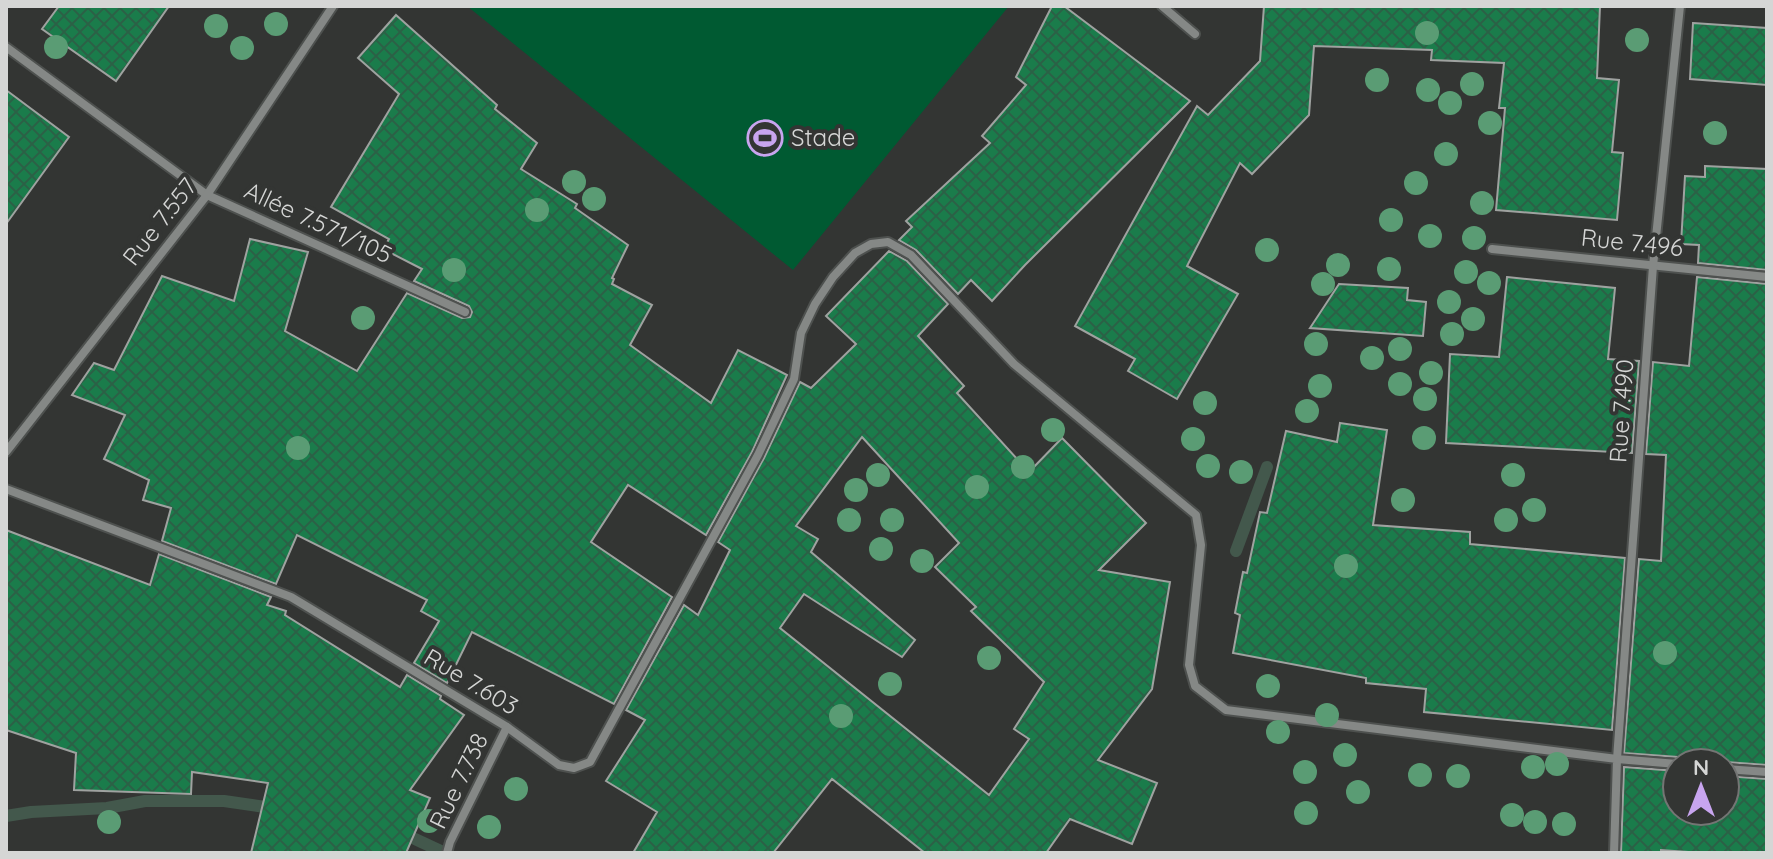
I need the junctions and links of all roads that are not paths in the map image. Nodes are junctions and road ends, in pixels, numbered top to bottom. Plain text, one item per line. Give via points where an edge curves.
1 (333, 6) edge
2 (1162, 6) edge
3 (1680, 6) edge
4 (1195, 34) dead end
5 (6, 47) edge
6 (207, 195) junction
7 (1492, 249) dead end
8 (1653, 266) junction
9 (1767, 277) edge
10 (465, 312) dead end
11 (6, 452) edge
12 (6, 489) edge
13 (507, 727) junction
14 (1617, 759) junction
15 (1661, 763) edge
16 (1741, 770) edge
17 (1767, 772) edge
18 (447, 853) edge
19 (1614, 853) edge

1 - 6 street, Rue 7.557
2 - 4 street
3 - 8 street, Rue 7.490
5 - 6 street, Allée 7.571/105
6 - 10 street, Allée 7.571/105
6 - 11 street, Rue 7.557
7 - 8 street, Rue 7.496
8 - 9 street, Rue 7.496
8 - 14 street, Rue 7.490
12 - 13 street, Rue 7.603 via 291,597
13 - 14 street, Rue 7.603 via 559,765 574,768 590,762 758,455 794,379 801,333 815,304 855,253 888,242 911,255 1014,364 1196,515 1201,545 1189,665 1195,686 1226,710
13 - 18 street, Rue 7.738
14 - 15 street
14 - 19 street, Rue 7.490
16 - 17 street

